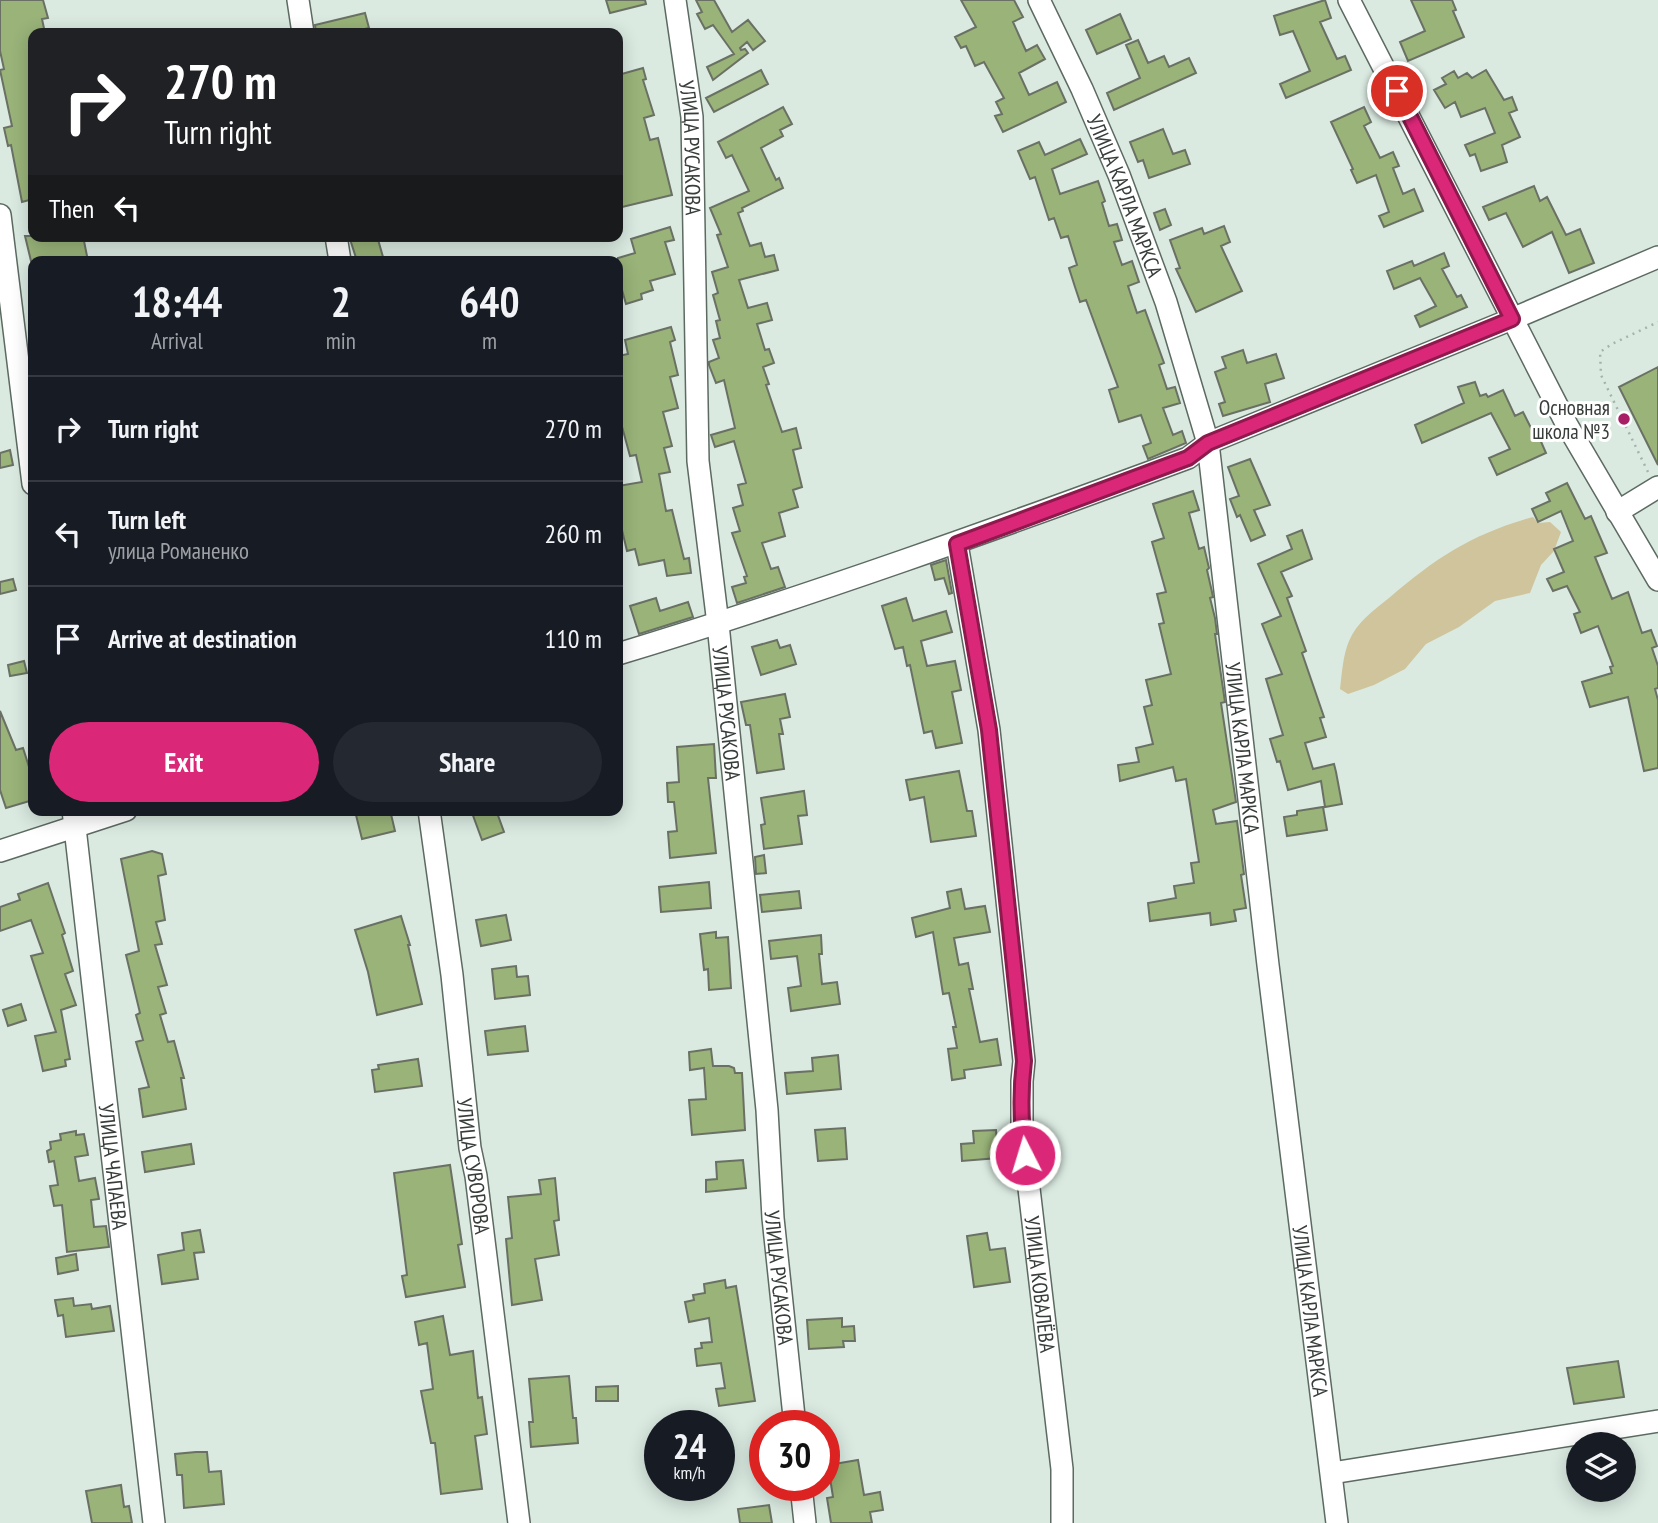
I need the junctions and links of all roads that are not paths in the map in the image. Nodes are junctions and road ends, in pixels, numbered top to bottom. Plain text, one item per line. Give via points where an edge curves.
1 (298, 0) edge
2 (675, 0) edge
3 (1039, 0) edge
4 (1349, 0) edge
5 (302, 28) edge
6 (0, 215) edge
7 (1658, 257) edge
8 (1512, 319) junction
9 (28, 443) edge
10 (1208, 443) junction
11 (1657, 488) edge
12 (1617, 512) junction
13 (957, 544) junction
14 (1658, 580) edge
15 (718, 624) junction
16 (623, 652) edge
17 (430, 816) edge
18 (74, 818) edge
19 (0, 850) edge
20 (793, 1410) edge
21 (1658, 1422) edge
22 (1332, 1473) junction
23 (803, 1501) edge
24 (155, 1523) edge
25 (519, 1523) edge
26 (805, 1523) edge
27 (1062, 1523) edge
28 (1338, 1523) edge

1 - 5 street
2 - 15 street, УЛИЦА РУСАКОВА via 692,117 698,461
3 - 10 street, УЛИЦА КАРЛА МАРКСА via 1119,175 1166,302
4 - 8 street
6 - 9 street
7 - 8 street
8 - 10 street
8 - 12 street
10 - 13 street via 1188,458
10 - 22 street, УЛИЦА КАРЛА МАРКСА
11 - 12 street
12 - 14 street
13 - 15 street
13 - 27 street, УЛИЦА КОВАЛЁВА via 989,730 1024,1061 1022,1129 1062,1469
15 - 16 street
15 - 20 street, УЛИЦА РУСАКОВА
17 - 25 street, УЛИЦА СУВОРОВА
18 - 19 street
18 - 24 street, УЛИЦА ЧАПАЕВА
21 - 22 street
22 - 28 street, УЛИЦА КАРЛА МАРКСА
23 - 26 street

